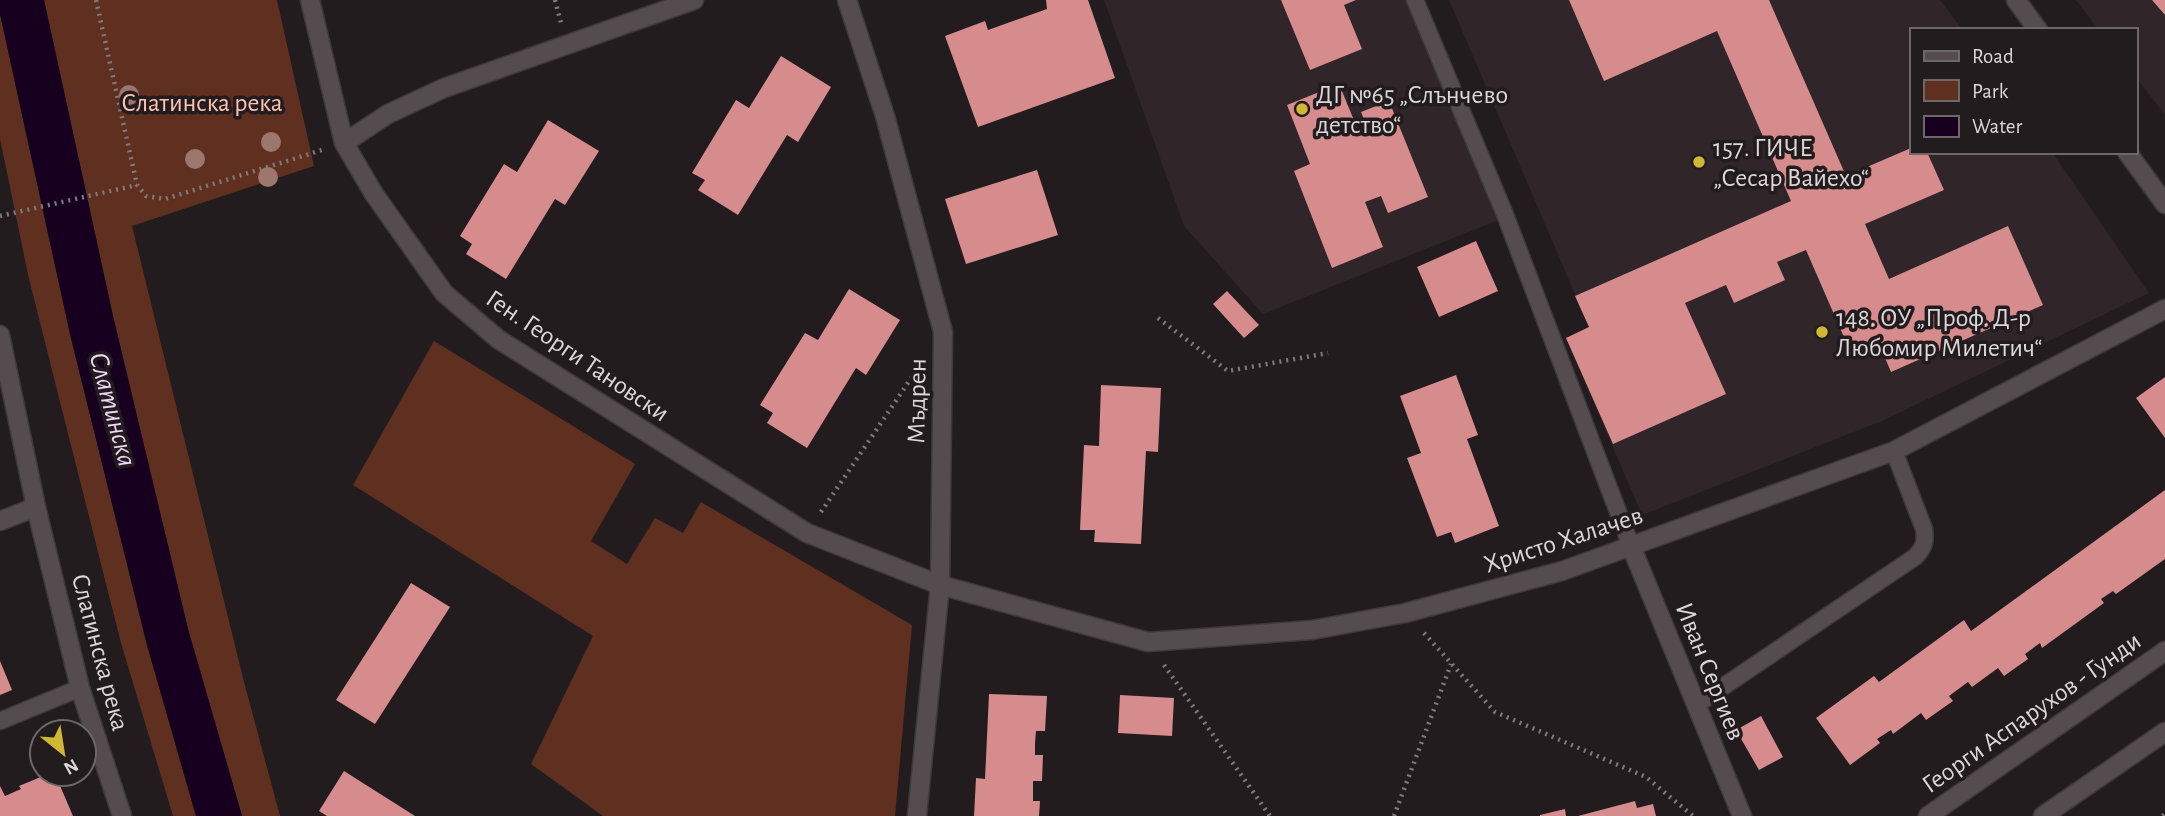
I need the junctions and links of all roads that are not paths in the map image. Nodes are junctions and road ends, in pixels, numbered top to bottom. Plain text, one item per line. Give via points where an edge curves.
1 (310, 0) edge
2 (694, 0) edge
3 (847, 0) edge
4 (1416, 0) edge
5 (2017, 0) edge
6 (2037, 28) edge
7 (344, 143) junction
8 (2128, 154) edge
9 (2165, 204) edge
10 (2165, 309) edge
11 (0, 335) edge
12 (1894, 451) junction
13 (36, 507) junction
14 (0, 521) edge
15 (1631, 546) junction
16 (940, 585) junction
17 (2165, 651) edge
18 (80, 688) junction
19 (1696, 705) junction
20 (0, 721) edge
21 (2165, 732) edge
22 (122, 816) edge
23 (917, 816) edge
24 (1742, 816) edge
25 (1928, 816) edge
26 (2043, 816) edge

1 - 7 street, Ген. Георги Тановски
2 - 7 street via 444,88 388,114
3 - 16 street, Мъдрен via 885,116 943,331
4 - 15 lane via 1506,217
5 - 6 street
7 - 16 street, Ген. Георги Тановски via 381,205 444,293 489,331 807,533
8 - 9 street
10 - 12 street, Христо Халачев
11 - 13 street, Слатинска река
12 - 15 street, Христо Халачев
12 - 19 lane via 1924,529 1922,549
13 - 14 street
13 - 18 street, Слатинска река
15 - 16 street, Христо Халачев via 1562,570 1405,612 1312,630 1148,642
15 - 19 street, Иван Сергиев
16 - 23 street, Мъдрен
17 - 25 street, Георги Аспарухов - Гунди
18 - 20 lane
18 - 22 street, Слатинска река
19 - 24 street, Иван Сергиев
21 - 26 street

